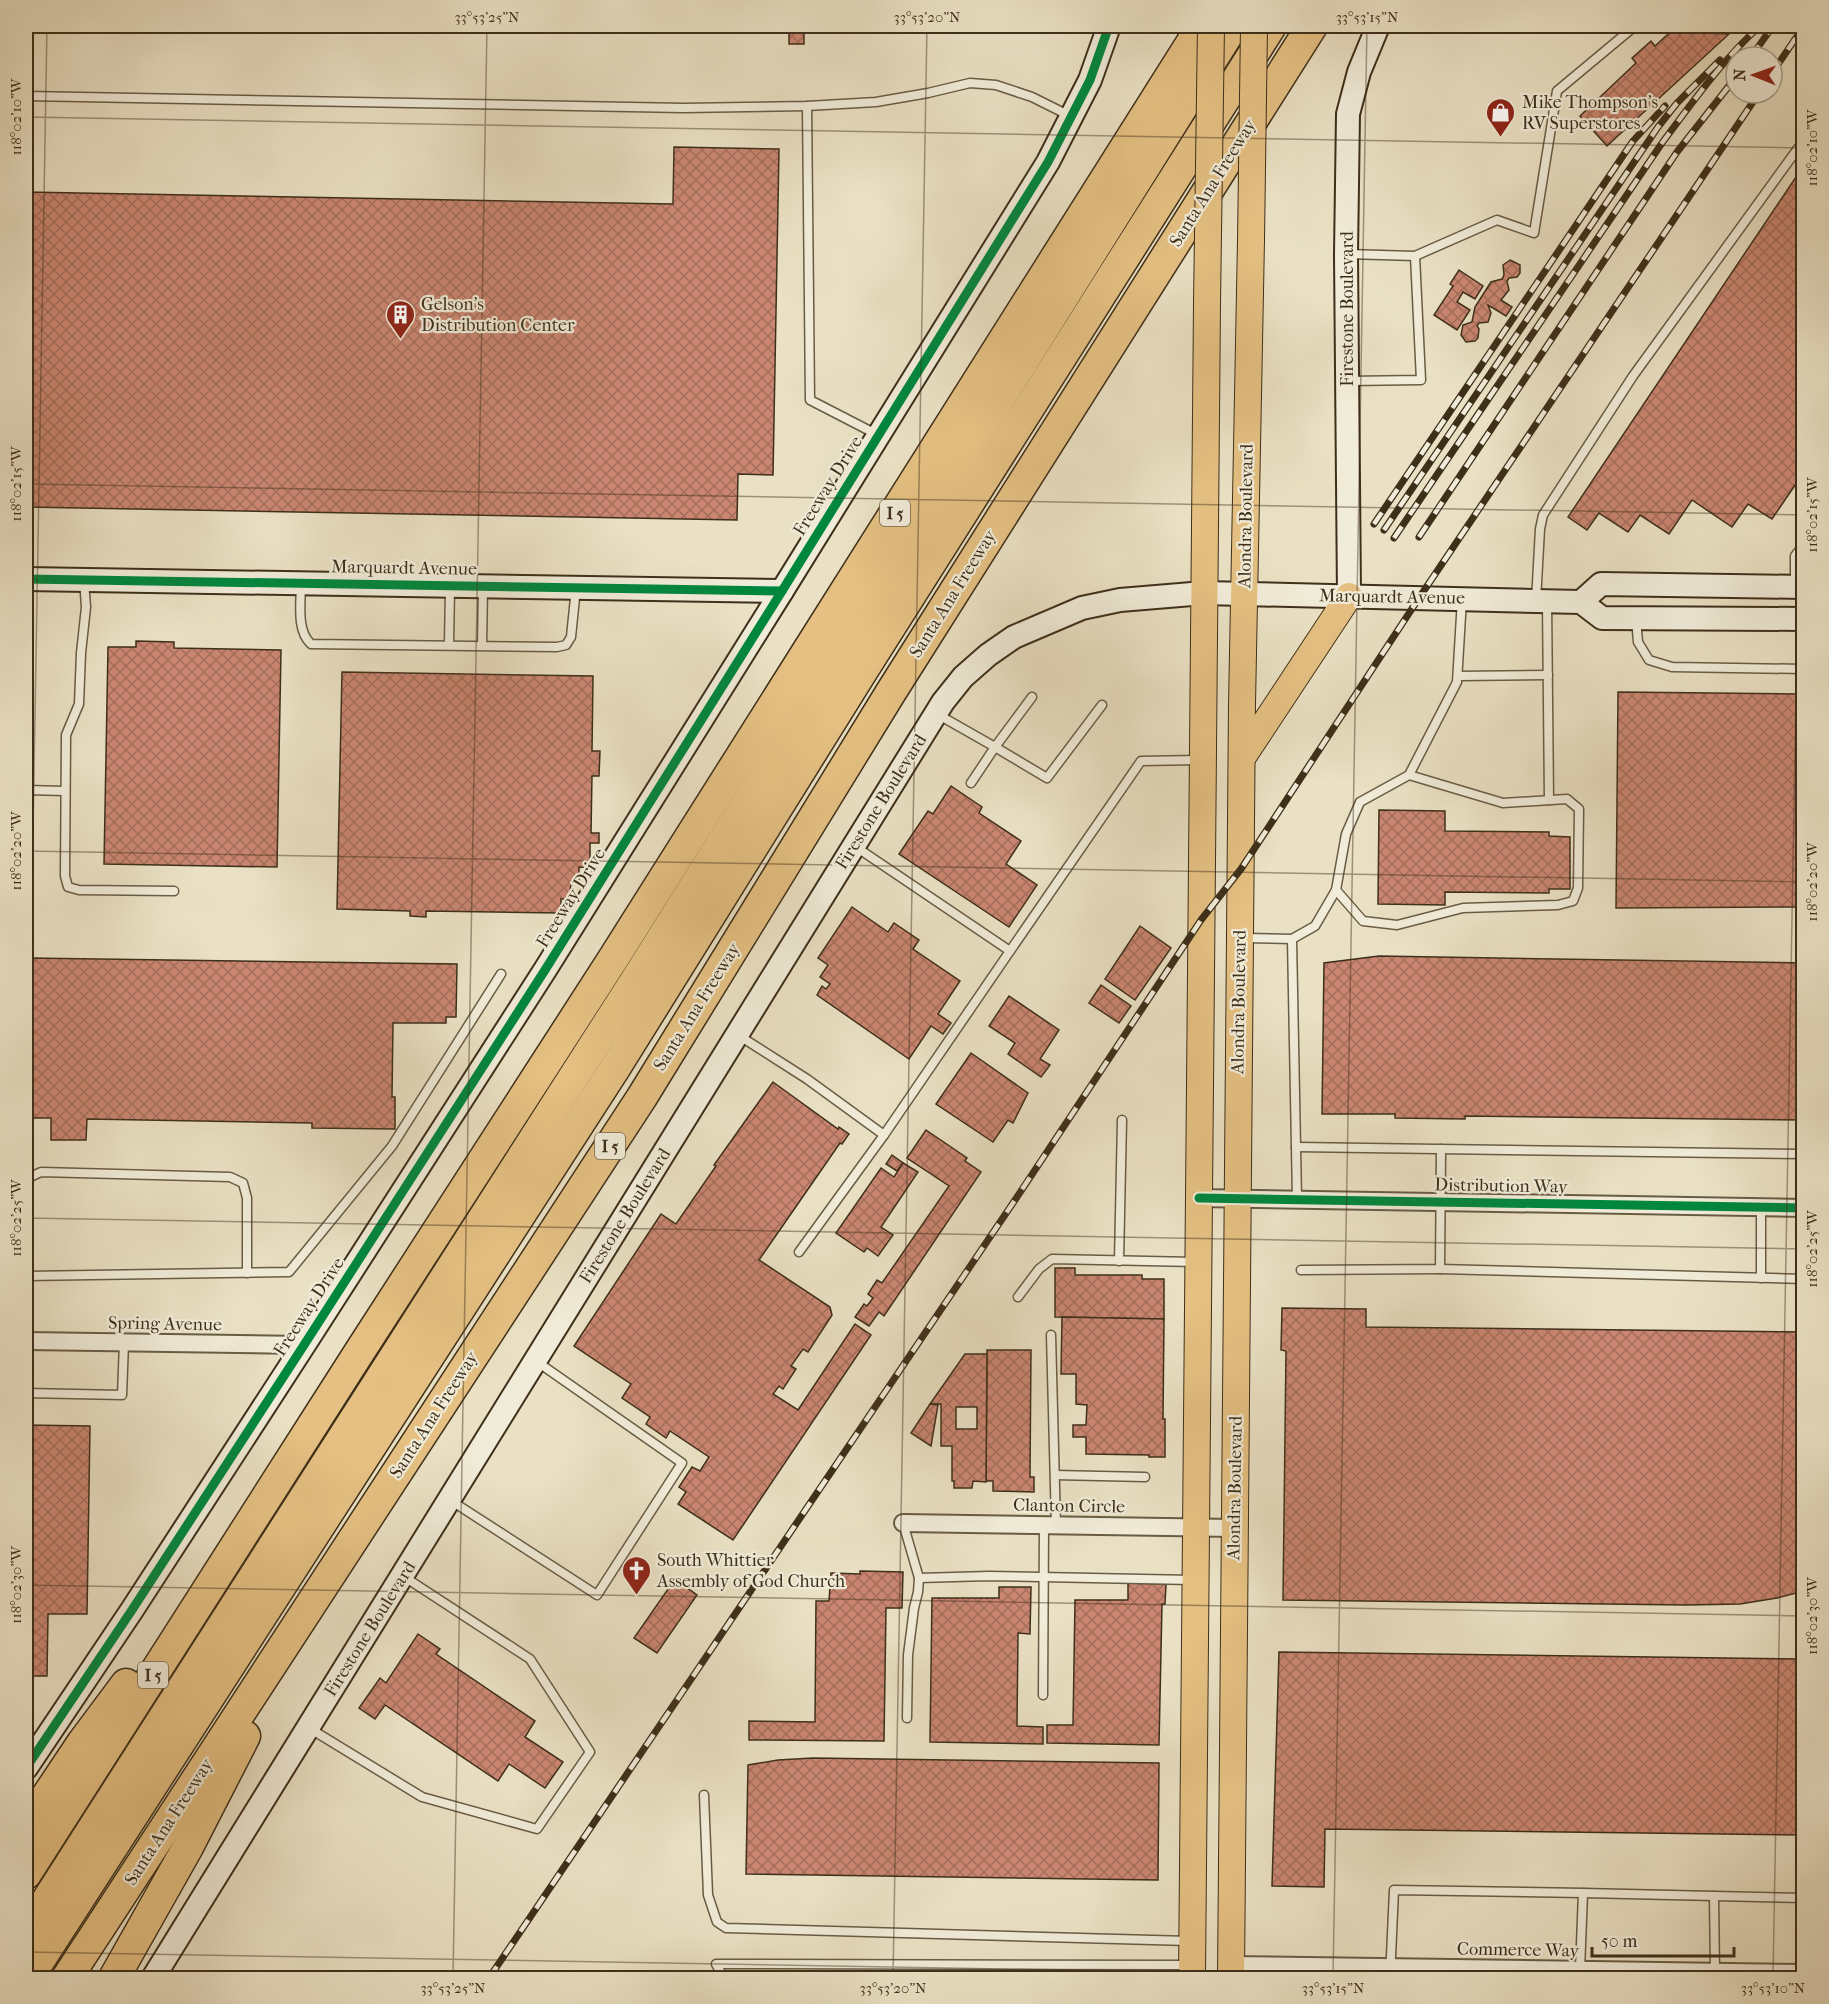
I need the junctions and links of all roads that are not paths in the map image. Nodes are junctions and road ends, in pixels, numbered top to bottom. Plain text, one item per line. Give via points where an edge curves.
1 (1109, 26) edge
2 (1202, 26) edge
3 (1211, 26) edge
4 (1233, 26) edge
5 (1254, 26) edge
6 (1271, 26) edge
7 (1312, 26) edge
8 (1378, 26) edge
9 (1635, 26) edge
10 (26, 96) edge
11 (807, 106) junction
12 (1073, 117) junction
13 (1803, 140) edge
14 (1346, 254) junction
15 (1415, 256) junction
16 (1347, 381) junction
17 (879, 435) junction
18 (1803, 544) edge
19 (26, 579) edge
20 (84, 580) junction
21 (301, 583) junction
22 (450, 585) junction
23 (483, 586) junction
24 (576, 587) junction
25 (1799, 587) edge
26 (782, 591) junction
27 (1204, 593) junction
28 (1244, 594) junction
29 (1349, 596) junction
30 (1462, 599) junction
31 (1541, 601) junction
32 (1581, 602) junction
33 (1636, 618) junction
34 (1803, 619) edge
35 (449, 644) junction
36 (482, 645) junction
37 (1803, 669) edge
38 (1548, 675) junction
39 (1458, 676) junction
40 (1032, 697) dead end
41 (1102, 705) dead end
42 (936, 714) junction
43 (995, 747) junction
44 (1242, 758) junction
45 (1202, 760) junction
46 (1409, 775) junction
47 (971, 783) dead end
48 (26, 790) edge
49 (65, 791) junction
50 (1549, 800) junction
51 (855, 846) junction
52 (1336, 890) junction
53 (174, 891) dead end
54 (1240, 938) junction
55 (1292, 939) junction
56 (1010, 951) junction
57 (501, 974) dead end
58 (737, 1035) junction
59 (1122, 1120) dead end
60 (884, 1135) junction
61 (1296, 1147) junction
62 (1441, 1149) junction
63 (1803, 1154) edge
64 (26, 1179) edge
65 (1199, 1198) junction
66 (1238, 1198) junction
67 (1297, 1199) junction
68 (1441, 1202) junction
69 (1761, 1207) junction
70 (1803, 1208) edge
71 (799, 1252) dead end
72 (1119, 1261) junction
73 (1198, 1262) junction
74 (1440, 1269) junction
75 (1301, 1270) dead end
76 (247, 1273) junction
77 (26, 1276) edge
78 (1761, 1278) junction
79 (1803, 1279) edge
80 (1018, 1297) dead end
81 (1051, 1335) dead end
82 (26, 1341) edge
83 (124, 1343) junction
84 (304, 1345) junction
85 (536, 1361) junction
86 (26, 1393) edge
87 (1055, 1475) junction
88 (280, 1476) junction
89 (1145, 1477) dead end
90 (450, 1500) junction
91 (903, 1523) joint
92 (1050, 1525) junction
93 (1196, 1528) junction
94 (1234, 1528) junction
95 (402, 1576) junction
96 (1043, 1577) junction
97 (919, 1578) junction
98 (1196, 1580) junction
99 (318, 1593) junction
100 (1043, 1695) dead end
101 (907, 1718) dead end
102 (309, 1727) junction
103 (26, 1768) edge
104 (704, 1795) dead end
105 (26, 1827) edge
106 (26, 1874) edge
107 (1583, 1893) junction
108 (1714, 1896) junction
109 (1803, 1898) edge
110 (26, 1933) edge
111 (1192, 1961) edge
112 (1580, 1970) junction
113 (1231, 1972) edge
114 (1715, 1972) junction
115 (1391, 1973) edge
116 (1803, 1973) edge
117 (1553, 1974) edge
118 (1679, 1975) edge
119 (28, 1978) edge
120 (67, 1978) edge
121 (114, 1978) edge
122 (153, 1978) edge
123 (724, 1978) edge

1 - 12 street, Freeway Drive
2 - 88 highway, I 5 via 620,949
3 - 27 main road, bridge
4 - 110 highway via 631,988
5 - 28 main road, Alondra Boulevard, bridge
6 - 119 highway via 615,1068
7 - 99 highway, Santa Ana Freeway / I 5 via 891,692 642,1097
8 - 14 street, Firestone Boulevard via 1359,72 1348,114
9 - 15 lane via 1557,91 1534,233 1497,220
10 - 11 lane via 683,108
11 - 12 lane via 876,102 970,83 996,86
11 - 17 lane via 810,400
12 - 17 street, Freeway Drive
13 - 31 lane via 1633,376 1543,515
14 - 15 lane
14 - 16 street, Firestone Boulevard
15 - 16 lane via 1421,380
16 - 29 street, Firestone Boulevard
17 - 26 street, Freeway Drive
18 - 25 lane via 1795,556
19 - 20 street, Marquardt Avenue
20 - 21 street, Marquardt Avenue
20 - 49 lane via 86,608 79,704 66,735
21 - 22 street, Marquardt Avenue
21 - 35 lane via 303,631 311,644
22 - 23 street, Marquardt Avenue
22 - 35 lane
23 - 24 street, Marquardt Avenue
23 - 36 lane
24 - 26 street, Marquardt Avenue
24 - 36 lane via 571,637 566,645
25 - 32 street via 1601,585
26 - 84 street, Freeway Drive
27 - 28 street, Marquardt Avenue
27 - 42 street, Firestone Boulevard via 1120,600 1082,608 1047,622 1014,637 988,655 963,677
27 - 45 main road
28 - 29 street, Marquardt Avenue
28 - 44 main road, Alondra Boulevard
29 - 30 street, Marquardt Avenue
29 - 44 main road
30 - 31 street, Marquardt Avenue
30 - 39 lane
31 - 32 street, Marquardt Avenue
31 - 38 lane
32 - 33 street via 1602,618
33 - 34 street
33 - 37 lane via 1638,642 1649,660 1672,667
35 - 36 lane
38 - 39 lane
38 - 50 lane
39 - 46 lane
40 - 43 lane
41 - 43 lane via 1047,778
42 - 43 lane
42 - 51 street, Firestone Boulevard
43 - 47 lane
44 - 54 main road, Alondra Boulevard
45 - 56 lane via 1141,761
45 - 65 main road
46 - 50 lane via 1503,803
46 - 52 lane via 1360,801 1346,834
48 - 49 lane
49 - 53 lane via 68,887
50 - 52 lane via 1567,799 1580,809 1578,888 1572,901 1558,905 1463,908 1397,925 1363,921
51 - 56 lane
51 - 58 street, Firestone Boulevard
52 - 55 lane via 1315,926
54 - 55 lane
54 - 66 main road, Alondra Boulevard
55 - 61 lane
56 - 60 lane
57 - 76 lane via 392,1146 289,1272
58 - 60 lane
58 - 85 street, Firestone Boulevard
59 - 72 lane
60 - 71 lane
61 - 62 lane
61 - 67 lane
62 - 63 lane
62 - 68 lane
64 - 76 lane via 41,1172 231,1177 243,1183 247,1198
65 - 66 street, Distribution Way
65 - 73 main road
66 - 67 street, Distribution Way
66 - 94 main road, Alondra Boulevard
67 - 68 street, Distribution Way
68 - 69 street, Distribution Way
68 - 74 lane
69 - 70 street, Distribution Way
69 - 78 lane
72 - 73 lane
72 - 80 lane via 1052,1259 1039,1269
73 - 93 main road
74 - 75 lane
74 - 78 lane
76 - 77 lane
78 - 79 lane
81 - 87 lane
82 - 83 street, Spring Avenue
83 - 84 street, Spring Avenue
83 - 86 lane via 122,1395
84 - 103 street, Freeway Drive
85 - 90 street, Firestone Boulevard
85 - 90 lane via 682,1463 597,1595
87 - 89 lane
87 - 92 lane
88 - 105 highway via 82,1743
88 - 106 highway, I 5
90 - 95 street, Firestone Boulevard
91 - 92 street, Clanton Circle
91 - 97 lane
92 - 93 street, Clanton Circle
92 - 96 lane
93 - 94 street, Clanton Circle
93 - 98 main road
94 - 113 main road, Alondra Boulevard
95 - 102 street, Firestone Boulevard
95 - 102 lane via 530,1659 590,1752 537,1829 422,1797
96 - 97 lane
96 - 98 lane
96 - 100 lane
97 - 101 lane via 908,1654
98 - 111 main road
99 - 120 highway, Santa Ana Freeway / I 5
99 - 121 highway via 188,1847
102 - 122 street, Firestone Boulevard
104 - 111 lane via 708,1895 717,1922 726,1928
107 - 108 lane
107 - 112 lane
107 - 115 lane via 1394,1890
108 - 109 lane
108 - 114 lane
111 - 123 lane via 716,1964
112 - 117 street, Commerce Way
112 - 118 street, Commerce Way
113 - 115 street, Commerce Way
114 - 116 street, Commerce Way
114 - 118 street, Commerce Way
115 - 117 street, Commerce Way

